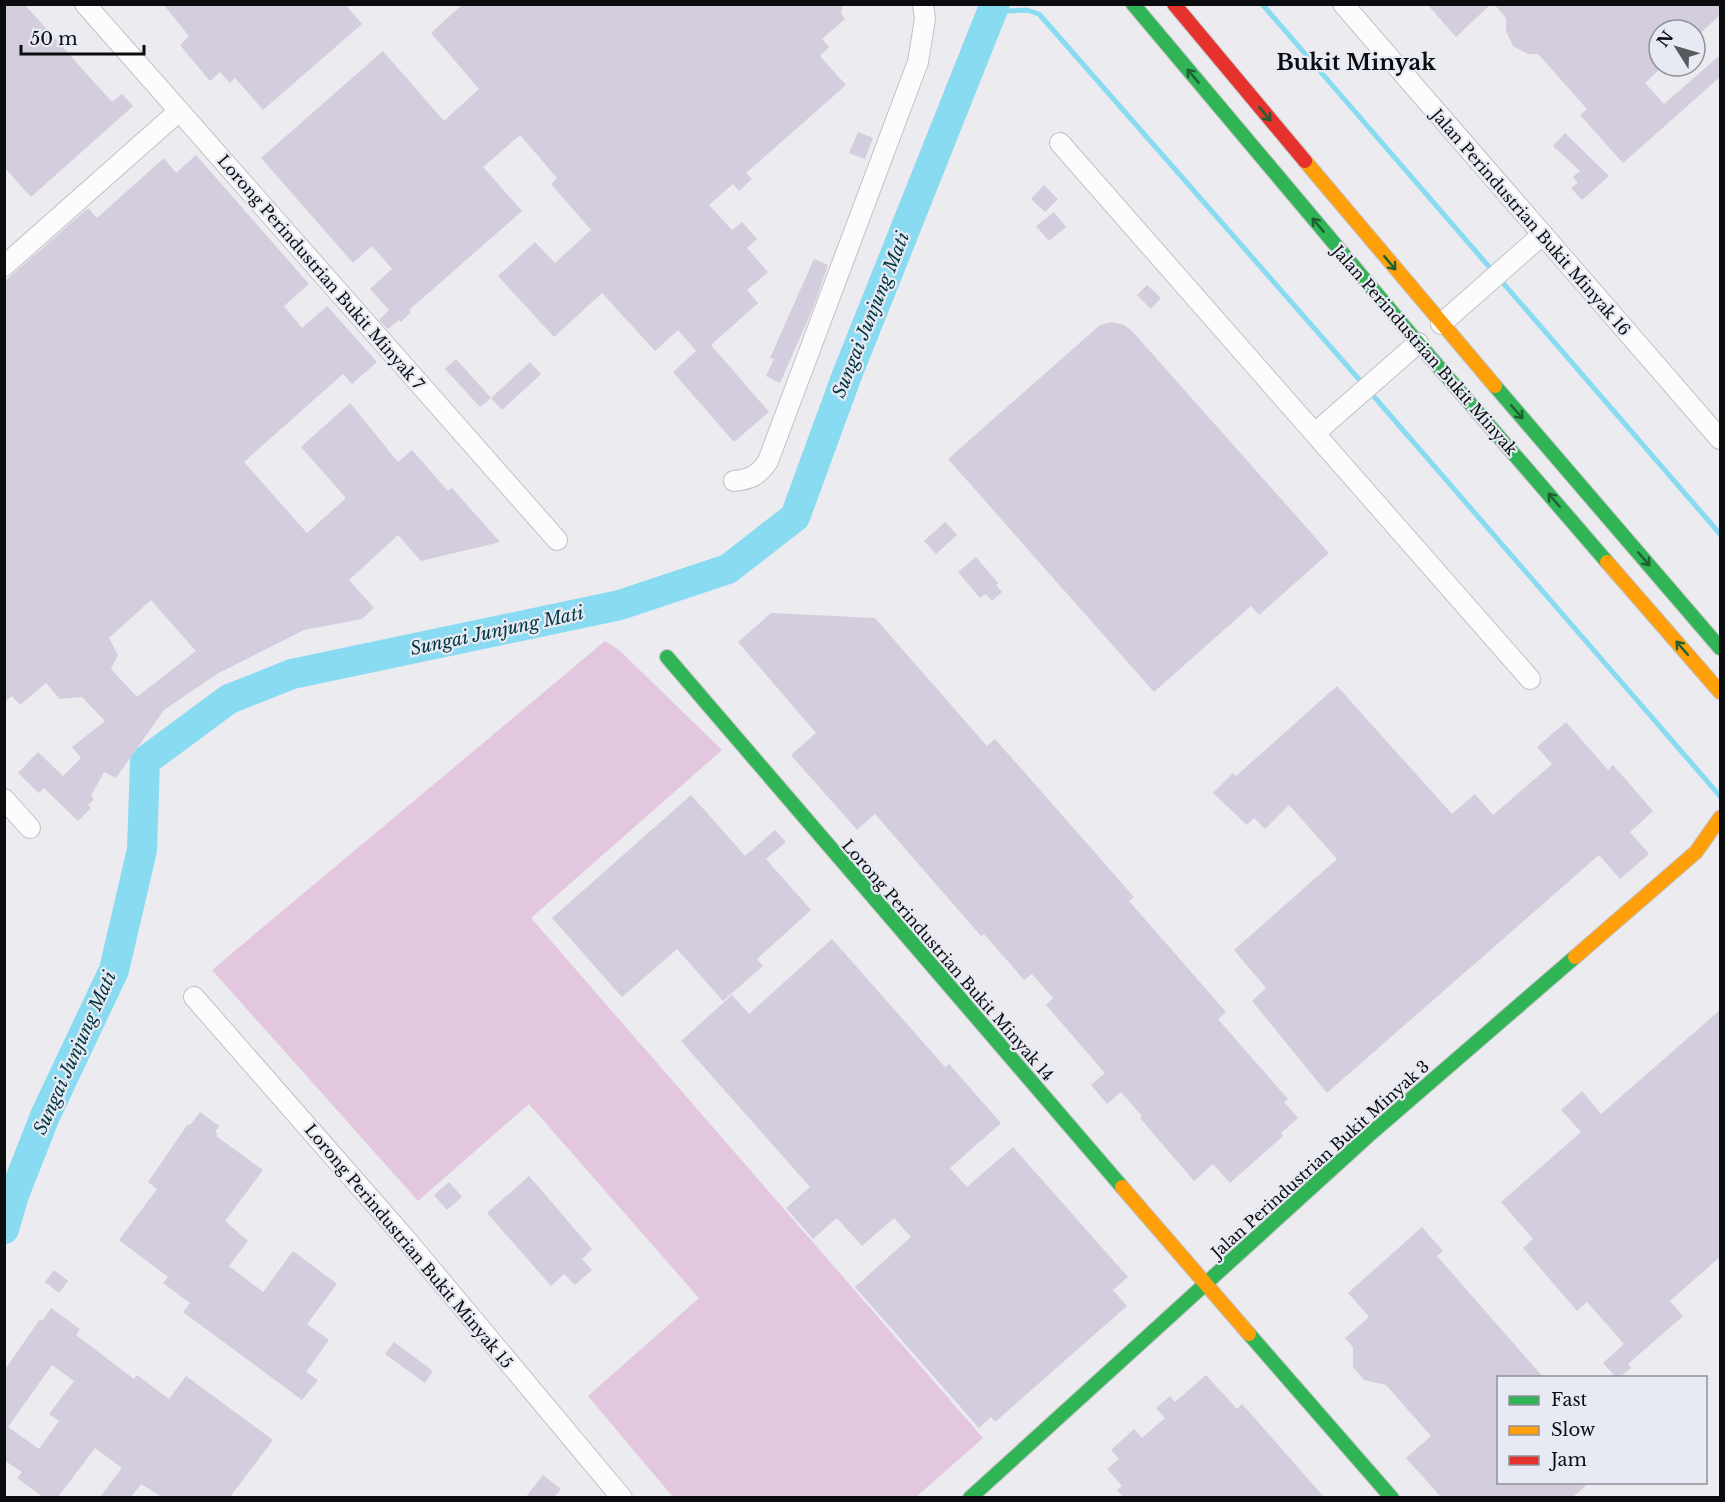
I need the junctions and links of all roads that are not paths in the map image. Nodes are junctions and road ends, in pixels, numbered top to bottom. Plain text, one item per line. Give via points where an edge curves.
1 (86, 4) edge
2 (923, 4) edge
3 (1133, 4) edge
4 (1174, 4) edge
5 (1343, 4) edge
6 (180, 111) junction
7 (1060, 143) dead end
8 (1542, 235) junction
9 (4, 266) edge
10 (1441, 324) junction
11 (1418, 343) junction
12 (1315, 433) junction
13 (1720, 439) edge
14 (734, 481) dead end
15 (557, 540) dead end
16 (1720, 648) edge
17 (667, 657) dead end
18 (1530, 679) dead end
19 (1720, 692) edge
20 (4, 799) edge
21 (1720, 818) edge
22 (30, 828) dead end
23 (1720, 845) edge
24 (1696, 852) junction
25 (194, 997) dead end
26 (1205, 1284) junction
27 (622, 1497) edge
28 (970, 1497) edge
29 (1392, 1497) edge

1 - 6 street, Lorong Perindustrian Bukit Minyak 7
2 - 14 street via 925,19 918,62 768,461 750,480
11 -> 3 street, Jalan Perindustrian Bukit Minyak
4 -> 10 street, Jalan Perindustrian Bukit Minyak
5 - 8 street, Jalan Perindustrian Bukit Minyak 16
6 - 9 street
6 - 15 street, Lorong Perindustrian Bukit Minyak 7
7 - 12 street
8 - 10 street
8 - 13 street, Jalan Perindustrian Bukit Minyak 16
10 -> 16 street, Jalan Perindustrian Bukit Minyak
11 - 12 street
19 -> 11 street, Jalan Perindustrian Bukit Minyak
12 - 18 street
17 - 26 street, Lorong Perindustrian Bukit Minyak 14
20 - 22 street
21 - 24 street, Jalan Perindustrian Bukit Minyak 3
23 - 24 street
24 - 26 street, Jalan Perindustrian Bukit Minyak 3 via 1368,1136
25 - 27 street, Lorong Perindustrian Bukit Minyak 15 via 404,1237
26 - 28 street, Jalan Perindustrian Bukit Minyak 3
26 - 29 street, Lorong Perindustrian Bukit Minyak 14

